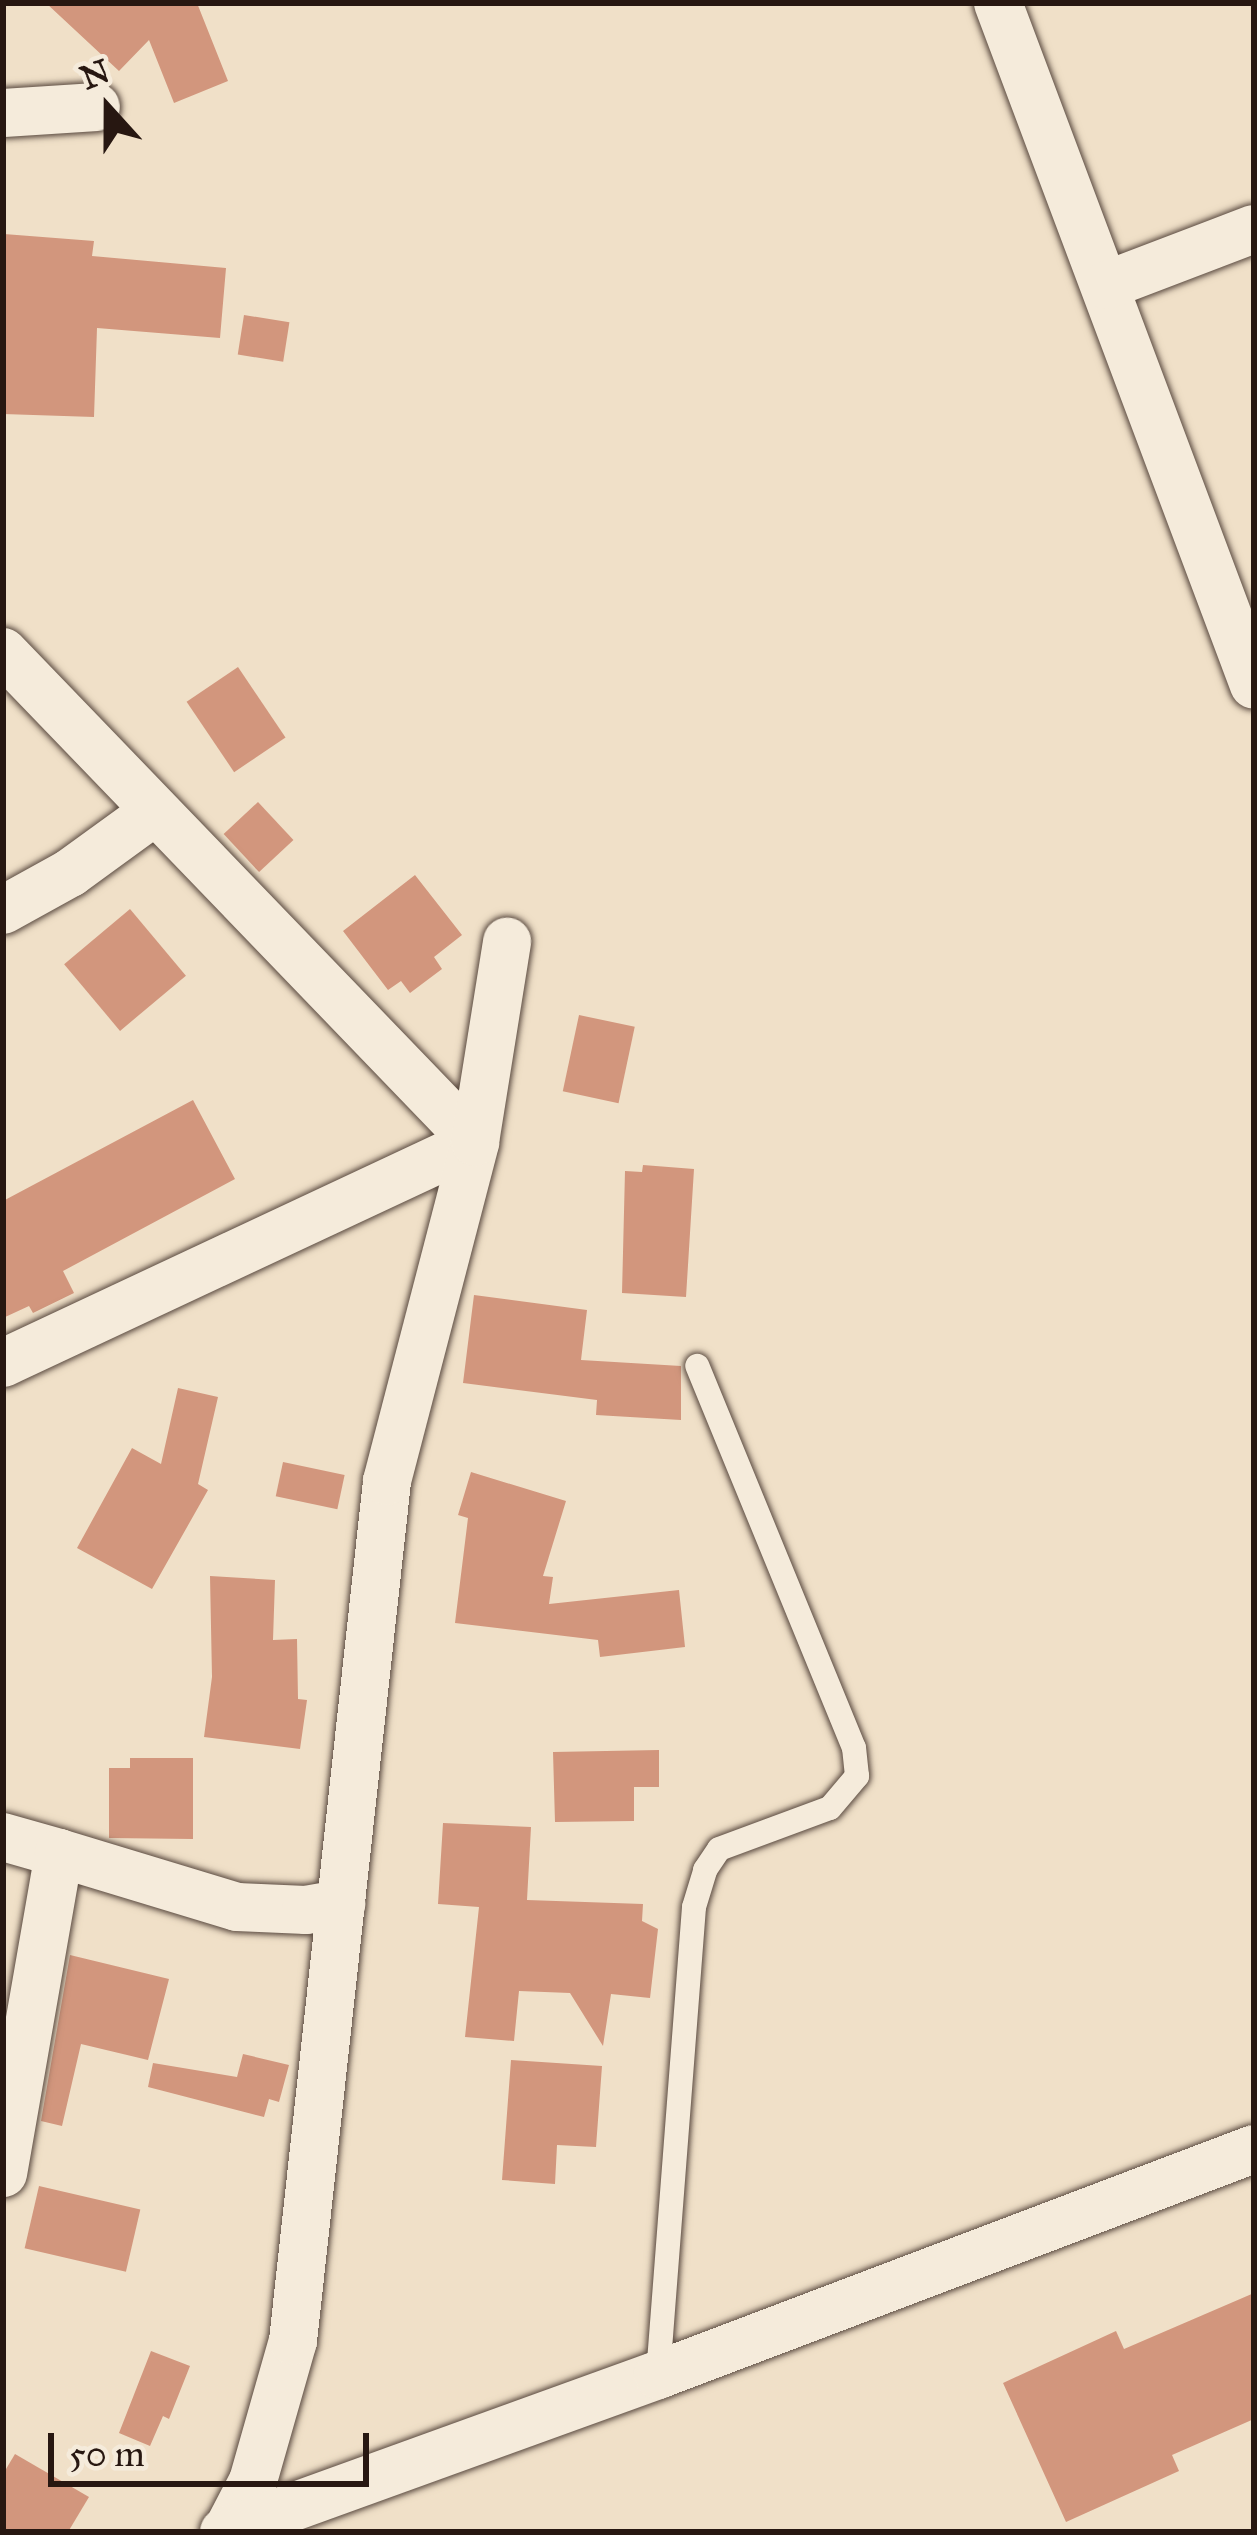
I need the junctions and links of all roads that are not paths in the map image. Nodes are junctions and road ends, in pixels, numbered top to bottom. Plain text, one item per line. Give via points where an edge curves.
1 (998, 3) edge
2 (96, 106) dead end
3 (3, 113) edge
4 (1254, 230) edge
5 (1107, 285) junction
6 (3, 652) edge
7 (1254, 685) edge
8 (154, 812) junction
9 (3, 910) edge
10 (507, 942) dead end
11 (475, 1142) junction
12 (3, 1363) edge
13 (697, 1366) dead end
14 (3, 1837) edge
15 (59, 1852) junction
16 (341, 1904) junction
17 (1254, 2149) edge
18 (3, 2173) edge
19 (658, 2375) junction
20 (225, 2531) edge

1 - 5 street
2 - 3 street
4 - 5 street
5 - 7 street
6 - 8 street
8 - 9 street
8 - 11 street
10 - 11 street
11 - 12 street
11 - 16 street via 387,1481
13 - 19 lane via 854,1748 856,1775 830,1808 719,1849 705,1870 694,1907
14 - 15 street
15 - 16 street via 237,1907
15 - 18 street
16 - 20 street via 293,2341 253,2480
17 - 19 street
19 - 20 street

